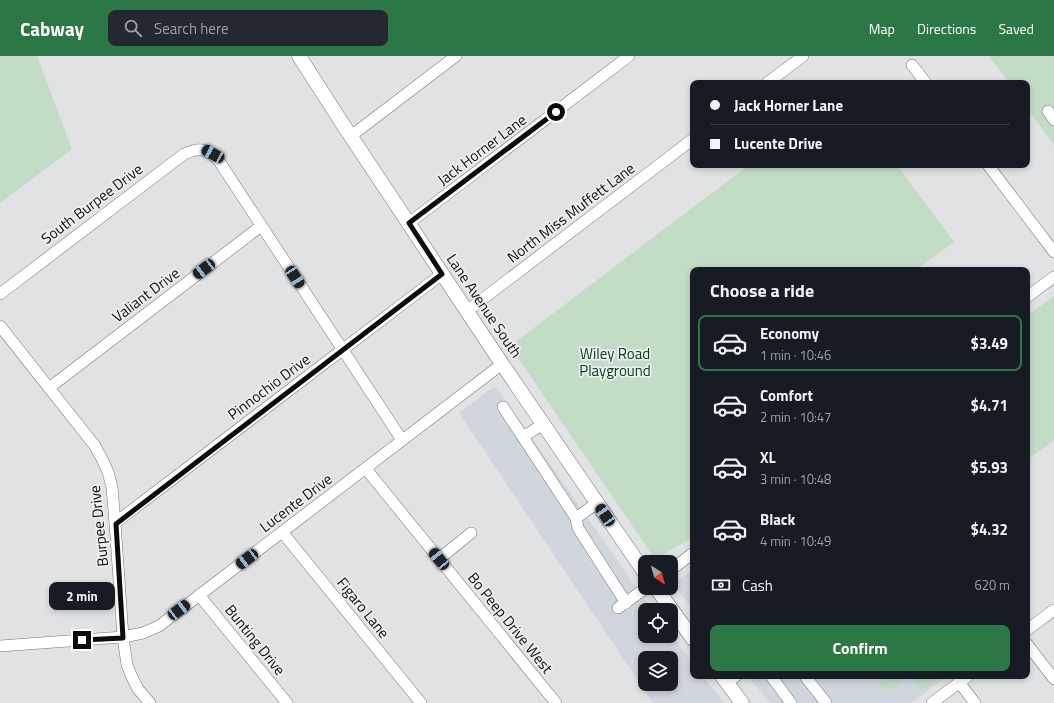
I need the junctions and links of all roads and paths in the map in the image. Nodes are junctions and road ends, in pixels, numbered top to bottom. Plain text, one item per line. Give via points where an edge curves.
1 (299, 56) edge
2 (456, 56) edge
3 (629, 56) edge
4 (802, 56) edge
5 (912, 65) dead end
6 (771, 80) edge
7 (924, 80) edge
8 (351, 136) junction
9 (690, 141) edge
10 (990, 168) edge
11 (409, 223) junction
12 (261, 226) junction
13 (1054, 252) edge
14 (442, 274) junction
15 (1054, 277) edge
16 (0, 294) edge
17 (1030, 296) edge
18 (467, 311) junction
19 (0, 326) edge
20 (342, 350) junction
21 (502, 364) junction
22 (49, 388) junction
23 (503, 408) dead end
24 (543, 424) junction
25 (523, 437) junction
26 (402, 440) junction
27 (366, 469) junction
28 (597, 503) junction
29 (576, 518) junction
30 (116, 524) junction
31 (282, 532) junction
32 (471, 533) dead end
33 (690, 555) edge
34 (439, 559) junction
35 (638, 563) edge
36 (678, 565) edge
37 (638, 594) edge
38 (199, 595) junction
39 (661, 595) edge
40 (1054, 610) edge
41 (1030, 628) edge
42 (690, 635) edge
43 (123, 638) junction
44 (0, 646) edge
45 (1030, 648) edge
46 (729, 679) edge
47 (773, 679) edge
48 (807, 679) edge
49 (963, 679) edge
50 (1054, 679) edge
51 (939, 701) edge
52 (150, 703) edge
53 (287, 703) edge
54 (421, 703) edge
55 (556, 703) edge
56 (742, 703) edge
57 (792, 703) edge
58 (826, 703) edge
59 (975, 703) edge

1 - 8 main road, Lane Avenue South
2 - 8 street
3 - 11 street, Jack Horner Lane
4 - 6 street
5 - 7 street
8 - 11 main road, Lane Avenue South
9 - 18 street, North Miss Muffett Lane
10 - 13 street
11 - 14 main road, Lane Avenue South
12 - 16 street, South Burpee Drive via 220,161 206,150 195,149 184,154
12 - 20 street
12 - 22 street, Valiant Drive
14 - 18 main road, Lane Avenue South
14 - 20 street, Pinnochio Drive
15 - 17 street
18 - 21 main road, Lane Avenue South
19 - 22 street, Burpee Drive
20 - 26 street
20 - 30 street, Pinnochio Drive
21 - 24 main road, Lane Avenue South
21 - 26 street, Lucente Drive
22 - 30 street, Burpee Drive via 95,446 102,459 112,486
23 - 25 street
24 - 25 street
24 - 28 main road, Lane Avenue South
25 - 29 street
26 - 27 street, Lucente Drive
27 - 31 street, Lucente Drive
27 - 34 street, Bo Peep Drive West
28 - 29 street
28 - 35 main road, Lane Avenue South
29 - 37 street via 578,528 622,605
30 - 43 street, Burpee Drive
31 - 38 street, Lucente Drive
31 - 54 street, Figaro Lane
32 - 34 street
33 - 36 street
34 - 55 street, Bo Peep Drive West
38 - 43 street, Lucente Drive via 156,628
38 - 53 street, Bunting Drive
39 - 42 main road
40 - 41 street
43 - 44 street, Lucente Drive
43 - 52 street, Burpee Drive via 127,665 138,689
45 - 50 street
46 - 56 main road
47 - 57 street
48 - 58 street
49 - 51 street
49 - 59 street

